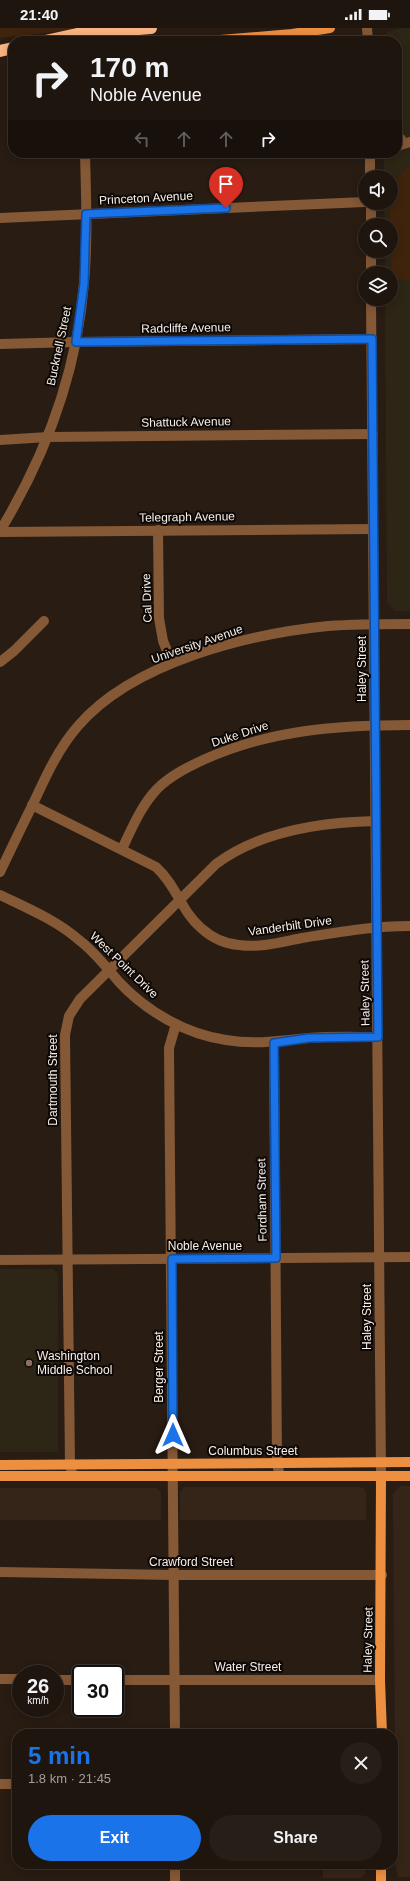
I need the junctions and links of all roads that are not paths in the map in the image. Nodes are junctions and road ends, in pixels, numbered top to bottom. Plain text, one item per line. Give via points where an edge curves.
1 (151, 28) edge
2 (330, 28) edge
3 (68, 36) edge
4 (268, 36) edge
5 (86, 158) edge
6 (370, 158) edge
7 (370, 170) edge
8 (358, 202) edge
9 (86, 214) junction
10 (0, 218) edge
11 (371, 306) edge
12 (372, 339) junction
13 (76, 342) junction
14 (0, 344) edge
15 (372, 434) junction
16 (48, 437) junction
17 (0, 440) edge
18 (373, 529) junction
19 (158, 530) junction
20 (0, 531) edge
21 (44, 621) dead end
22 (375, 624) junction
23 (410, 624) edge
24 (0, 662) edge
25 (172, 663) junction
26 (375, 725) junction
27 (410, 725) edge
28 (32, 805) junction
29 (376, 821) junction
30 (122, 849) junction
31 (0, 872) edge
32 (0, 895) edge
33 (180, 899) junction
34 (377, 926) junction
35 (410, 926) edge
36 (109, 970) junction
37 (176, 1024) junction
38 (378, 1037) junction
39 (274, 1043) junction
40 (410, 1257) edge
41 (276, 1258) junction
42 (380, 1258) junction
43 (172, 1259) junction
44 (0, 1260) edge
45 (67, 1260) junction
46 (410, 1462) edge
47 (381, 1463) junction
48 (172, 1464) junction
49 (277, 1464) junction
50 (0, 1465) edge
51 (70, 1465) junction
52 (0, 1476) edge
53 (280, 1476) junction
54 (382, 1476) junction
55 (410, 1476) edge
56 (73, 1477) junction
57 (173, 1477) junction
58 (0, 1572) edge
59 (174, 1575) junction
60 (382, 1575) junction
61 (0, 1680) edge
62 (12, 1680) edge
63 (124, 1680) edge
64 (174, 1680) junction
65 (380, 1680) junction
66 (175, 1729) edge
67 (382, 1729) edge
68 (0, 1784) edge
69 (12, 1784) edge
70 (175, 1869) edge
71 (381, 1869) edge
72 (176, 1881) edge
73 (380, 1881) edge

1 - 3 highway
2 - 4 main road
5 - 9 street, Bucknell Street
6 - 7 street
8 - 9 street, Princeton Avenue
9 - 10 street, Princeton Avenue
9 - 13 street, Bucknell Street via 84,284
11 - 12 street, Haley Street
12 - 13 street, Radcliffe Avenue
12 - 15 street, Haley Street
13 - 14 street, Radcliffe Avenue
13 - 16 street, Bucknell Street
15 - 16 street, Shattuck Avenue
15 - 18 street, Haley Street
16 - 17 street, Shattuck Avenue
16 - 20 street, Bucknell Street via 27,484
18 - 19 street, Telegraph Avenue
18 - 22 street, Haley Street
19 - 20 street, Telegraph Avenue
19 - 25 street, Cal Drive via 159,618 163,641
21 - 24 street
22 - 23 street, University Avenue
22 - 25 street, University Avenue via 330,626 281,633
22 - 26 street, Haley Street
25 - 28 street, University Avenue via 132,682 110,697 79,725 53,760
26 - 27 street, Duke Drive
26 - 29 street, Haley Street
26 - 30 street, Duke Drive via 327,727 278,735 230,749 191,766 167,780 150,798
28 - 30 street, Vanderbilt Drive
28 - 31 street, University Avenue
29 - 33 street, Dartmouth Street via 315,826 253,844 228,855 216,864
29 - 34 street, Haley Street
30 - 33 street, Vanderbilt Drive via 156,867 171,882
32 - 36 street, West Point Drive via 67,930 92,951
33 - 34 street, Vanderbilt Drive via 200,927 218,939 237,945 259,945
33 - 36 street, Dartmouth Street
34 - 35 street, Vanderbilt Drive
34 - 38 street, Haley Street
36 - 37 street, West Point Drive via 134,996
36 - 45 street, Dartmouth Street via 80,999 66,1026
37 - 39 street, West Point Drive via 226,1040
37 - 43 street, Berger Street via 169,1048
38 - 39 street, West Point Drive via 315,1038
38 - 42 street, Haley Street
39 - 41 street, Fordham Street
40 - 42 street, Noble Avenue
41 - 42 street, Noble Avenue
41 - 43 street, Noble Avenue
41 - 49 street, Fordham Street
42 - 47 street, Haley Street
43 - 45 street, Noble Avenue
43 - 48 street, Berger Street
44 - 45 street, Noble Avenue
45 - 51 street, Dartmouth Street
46 - 47 main road, Columbus Street
47 - 49 main road, Columbus Street
47 - 54 street, Haley Street
48 - 49 main road, Columbus Street
48 - 51 main road, Columbus Street
48 - 57 street, Berger Street
49 - 53 street, Fordham Street
50 - 51 main road, Columbus Street
51 - 56 street, Dartmouth Street
52 - 56 main road
53 - 54 main road
53 - 57 main road
54 - 55 main road
54 - 60 main road, Haley Street
56 - 57 main road
57 - 59 street, Berger Street
58 - 59 street, Crawford Street
59 - 60 street, Crawford Street
59 - 64 street, Berger Street
60 - 65 main road, Haley Street
61 - 62 street
63 - 64 street, Water Street
64 - 65 street, Water Street
64 - 66 street, Berger Street
65 - 67 main road, Haley Street
68 - 69 street
70 - 72 street
71 - 73 main road

